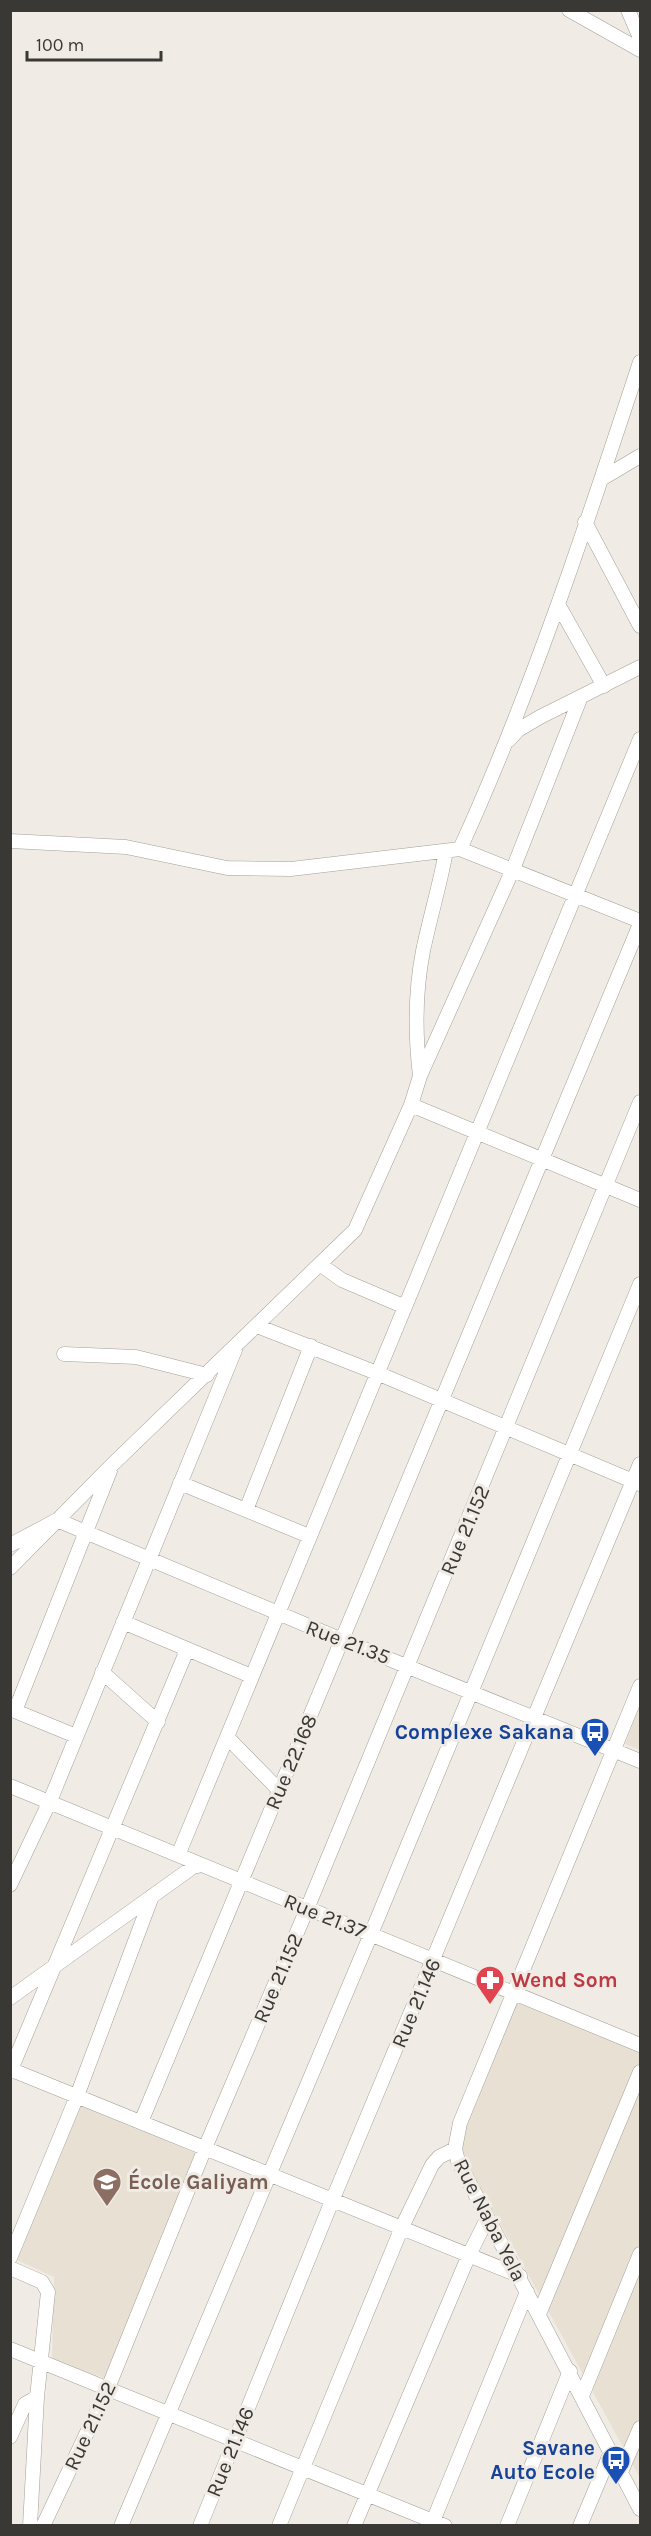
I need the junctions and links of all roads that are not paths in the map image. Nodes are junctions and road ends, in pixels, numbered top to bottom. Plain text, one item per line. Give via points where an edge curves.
1 (569, 10) edge
2 (628, 10) edge
3 (640, 38) edge
4 (640, 50) edge
5 (640, 362) edge
6 (640, 456) edge
7 (603, 478) junction
8 (585, 522) junction
9 (560, 606) junction
10 (640, 626) edge
11 (640, 667) edge
12 (604, 686) junction
13 (580, 699) junction
14 (640, 739) edge
15 (505, 744) junction
16 (10, 841) edge
17 (460, 849) junction
18 (446, 851) junction
19 (513, 869) junction
20 (577, 895) junction
21 (640, 922) edge
22 (420, 1076) junction
23 (640, 1102) edge
24 (411, 1105) junction
25 (478, 1132) junction
26 (541, 1158) junction
27 (605, 1185) junction
28 (640, 1200) edge
29 (321, 1265) junction
30 (640, 1284) edge
31 (404, 1306) junction
32 (256, 1326) junction
33 (237, 1345) junction
34 (311, 1346) junction
35 (64, 1354) dead end
36 (377, 1373) junction
37 (207, 1375) junction
38 (442, 1402) junction
39 (507, 1428) junction
40 (569, 1455) junction
41 (113, 1464) junction
42 (640, 1464) edge
43 (180, 1483) junction
44 (637, 1483) edge
45 (246, 1510) junction
46 (57, 1520) junction
47 (85, 1532) junction
48 (309, 1536) junction
49 (10, 1545) edge
50 (149, 1559) junction
51 (10, 1568) edge
52 (277, 1614) junction
53 (123, 1622) junction
54 (342, 1640) junction
55 (187, 1650) junction
56 (408, 1665) junction
57 (102, 1672) junction
58 (251, 1676) junction
59 (640, 1686) edge
60 (472, 1691) junction
61 (13, 1710) edge
62 (535, 1718) junction
63 (158, 1722) junction
64 (76, 1736) junction
65 (227, 1737) junction
66 (615, 1750) junction
67 (640, 1761) edge
68 (10, 1786) edge
69 (279, 1790) junction
70 (50, 1801) junction
71 (114, 1826) junction
72 (179, 1853) junction
73 (202, 1866) junction
74 (241, 1882) junction
75 (10, 1885) edge
76 (152, 1896) junction
77 (308, 1909) junction
78 (371, 1935) junction
79 (435, 1960) junction
80 (55, 1967) junction
81 (515, 1993) junction
82 (10, 1998) edge
83 (640, 2045) edge
84 (11, 2071) edge
85 (640, 2072) edge
86 (77, 2096) junction
87 (141, 2122) junction
88 (205, 2148) junction
89 (455, 2150) junction
90 (270, 2174) junction
91 (332, 2201) junction
92 (488, 2219) junction
93 (402, 2228) junction
94 (640, 2254) edge
95 (469, 2255) junction
96 (10, 2258) edge
97 (10, 2268) edge
98 (637, 2275) edge
99 (520, 2276) junction
100 (527, 2292) junction
101 (538, 2314) junction
102 (10, 2349) edge
103 (43, 2361) junction
104 (570, 2371) junction
105 (108, 2388) junction
106 (582, 2396) junction
107 (37, 2397) junction
108 (167, 2414) junction
109 (640, 2428) edge
110 (10, 2437) edge
111 (235, 2440) junction
112 (611, 2452) junction
113 (303, 2468) junction
114 (621, 2472) junction
115 (367, 2495) junction
116 (640, 2509) edge
117 (436, 2524) edge
118 (30, 2526) edge
119 (43, 2526) edge
120 (121, 2526) edge
121 (200, 2526) edge
122 (279, 2526) edge
123 (354, 2526) edge
124 (507, 2526) edge
125 (580, 2526) edge

1 - 4 street
2 - 3 street
5 - 7 street
6 - 7 street
7 - 8 street
8 - 9 street
8 - 10 street
9 - 12 street
9 - 15 street
11 - 12 street
12 - 13 street
13 - 15 street via 518,730
13 - 19 street
14 - 20 street
15 - 17 street
16 - 18 street via 126,847 227,868 268,869
17 - 18 street
17 - 19 street
18 - 22 street via 423,952 415,1033
19 - 20 street
19 - 22 street
20 - 21 street
20 - 25 street
21 - 26 street, Rue 22.168
22 - 24 street
23 - 27 street, Rue 21.152
24 - 25 street
24 - 29 street via 355,1230
25 - 26 street
25 - 31 street
26 - 27 street
26 - 38 street, Rue 22.168
27 - 28 street
27 - 39 street, Rue 21.152
29 - 31 street via 342,1280
29 - 32 street
30 - 40 street
31 - 36 street
32 - 33 street
32 - 34 street
33 - 37 street
33 - 43 street
34 - 36 street
34 - 45 street
35 - 37 street via 136,1357
36 - 38 street
36 - 48 street
37 - 41 street
38 - 39 street
38 - 54 street, Rue 22.168
39 - 40 street
39 - 56 street, Rue 21.152
40 - 44 street
40 - 60 street
41 - 46 street
41 - 47 street
42 - 44 street, Rue 21.146
43 - 45 street
43 - 50 street
44 - 62 street, Rue 21.146
45 - 48 street
46 - 47 street, Rue 21.35
46 - 49 street
46 - 51 street
47 - 50 street, Rue 21.35
47 - 61 street
48 - 52 street
50 - 52 street, Rue 21.35
50 - 53 street
52 - 54 street, Rue 21.35
52 - 58 street
53 - 55 street
53 - 57 street
54 - 56 street, Rue 21.35
54 - 69 street, Rue 22.168
55 - 58 street
55 - 63 street
56 - 60 street, Rue 21.35
56 - 77 street, Rue 21.152
57 - 63 street
57 - 64 street
58 - 65 street
59 - 66 street, Rue Naba Yela
60 - 62 street, Rue 21.35
60 - 78 street
61 - 64 street
62 - 66 street, Rue 21.35
62 - 79 street, Rue 21.146
63 - 71 street
64 - 70 street
65 - 69 street
65 - 72 street
66 - 67 street, Rue 21.35
66 - 81 street, Rue Naba Yela
68 - 70 street, Rue 21.37
69 - 74 street, Rue 22.168
70 - 71 street, Rue 21.37
70 - 75 street
71 - 72 street, Rue 21.37
71 - 80 street
72 - 73 street, Rue 21.37
73 - 74 street, Rue 21.37
73 - 76 street via 194,1867
74 - 77 street, Rue 21.37
74 - 87 street, Rue 22.168
76 - 80 street
76 - 86 street
77 - 78 street, Rue 21.37
77 - 88 street, Rue 21.152
78 - 79 street, Rue 21.37
78 - 90 street
79 - 81 street, Rue 21.37
79 - 91 street, Rue 21.146
80 - 82 street
80 - 84 street
81 - 83 street, Rue 21.37
81 - 89 street, Rue Naba Yela via 460,2123
84 - 86 street
85 - 101 street
86 - 87 street
86 - 96 street
87 - 88 street
88 - 90 street
88 - 105 street, Rue 21.152
89 - 92 street, Rue Naba Yela
89 - 93 street via 432,2165
90 - 91 street
90 - 108 street
91 - 93 street
91 - 111 street, Rue 21.146
92 - 95 street
92 - 99 street, Rue Naba Yela
93 - 95 street
93 - 113 street
94 - 98 street
95 - 99 street
95 - 115 street
97 - 103 street via 48,2288
98 - 106 street
99 - 100 street, Rue Naba Yela
100 - 101 street, Rue Naba Yela
100 - 117 street
101 - 104 street, Rue Naba Yela
102 - 103 street
103 - 105 street
103 - 107 street
104 - 106 street, Rue Naba Yela
104 - 124 street
105 - 108 street
105 - 119 street, Rue 21.152
106 - 112 street, Rue Naba Yela
107 - 110 street via 26,2404
107 - 118 street
108 - 111 street
108 - 120 street
109 - 114 street
111 - 113 street
111 - 121 street, Rue 21.146
112 - 114 street, Rue Naba Yela
112 - 125 street
113 - 115 street
113 - 122 street
114 - 116 street, Rue Naba Yela
115 - 117 street
115 - 123 street

